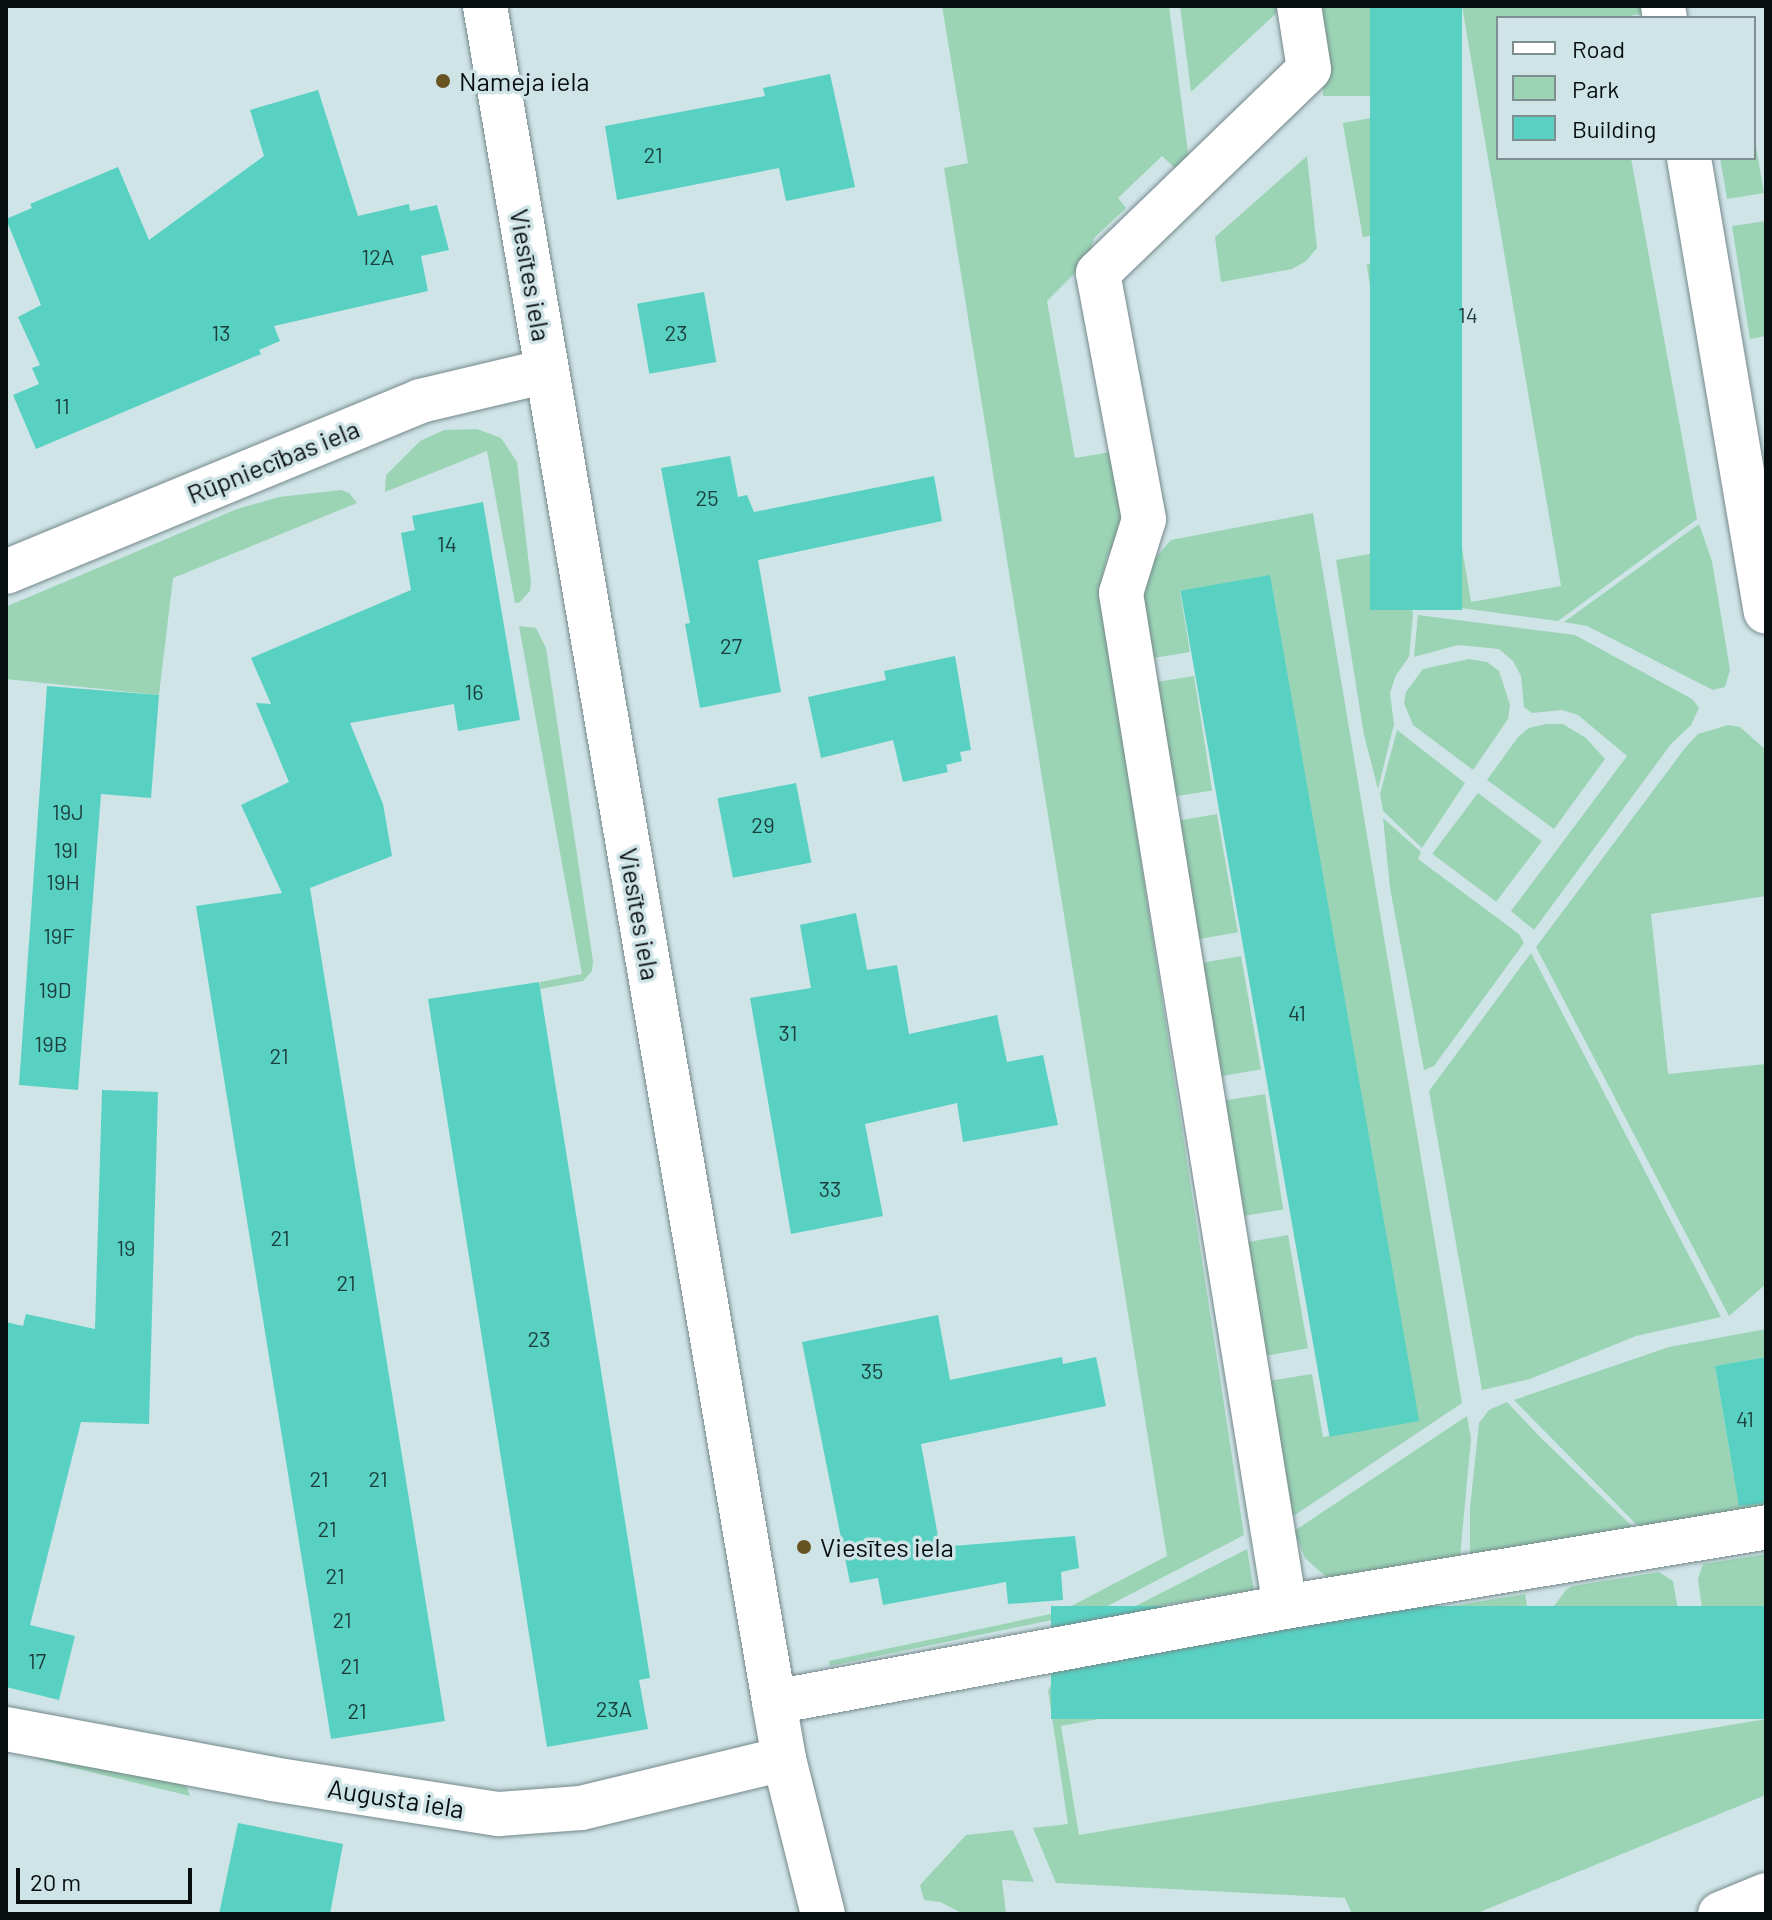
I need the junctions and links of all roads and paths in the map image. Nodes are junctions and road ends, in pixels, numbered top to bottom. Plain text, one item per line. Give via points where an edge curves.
1 (485, 6) edge
2 (1299, 6) edge
3 (1689, 160) edge
4 (547, 371) junction
5 (6, 572) edge
6 (1766, 612) edge
7 (1766, 1527) edge
8 (1285, 1607) junction
9 (774, 1702) junction
10 (6, 1729) edge
11 (784, 1759) junction
12 (1766, 1895) edge
13 (823, 1914) edge
14 (1720, 1914) edge

1 - 4 street, Viesītes iela
2 - 8 street via 1309,69 1098,273 1144,519 1121,593
3 - 6 street
4 - 5 street, Rūpniecības iela via 420,401
4 - 9 street, Viesītes iela
7 - 8 street
8 - 9 street
9 - 11 street, Viesītes iela
10 - 11 street, Augusta iela via 499,1814 581,1808
11 - 13 street, Viesītes iela
12 - 14 street

